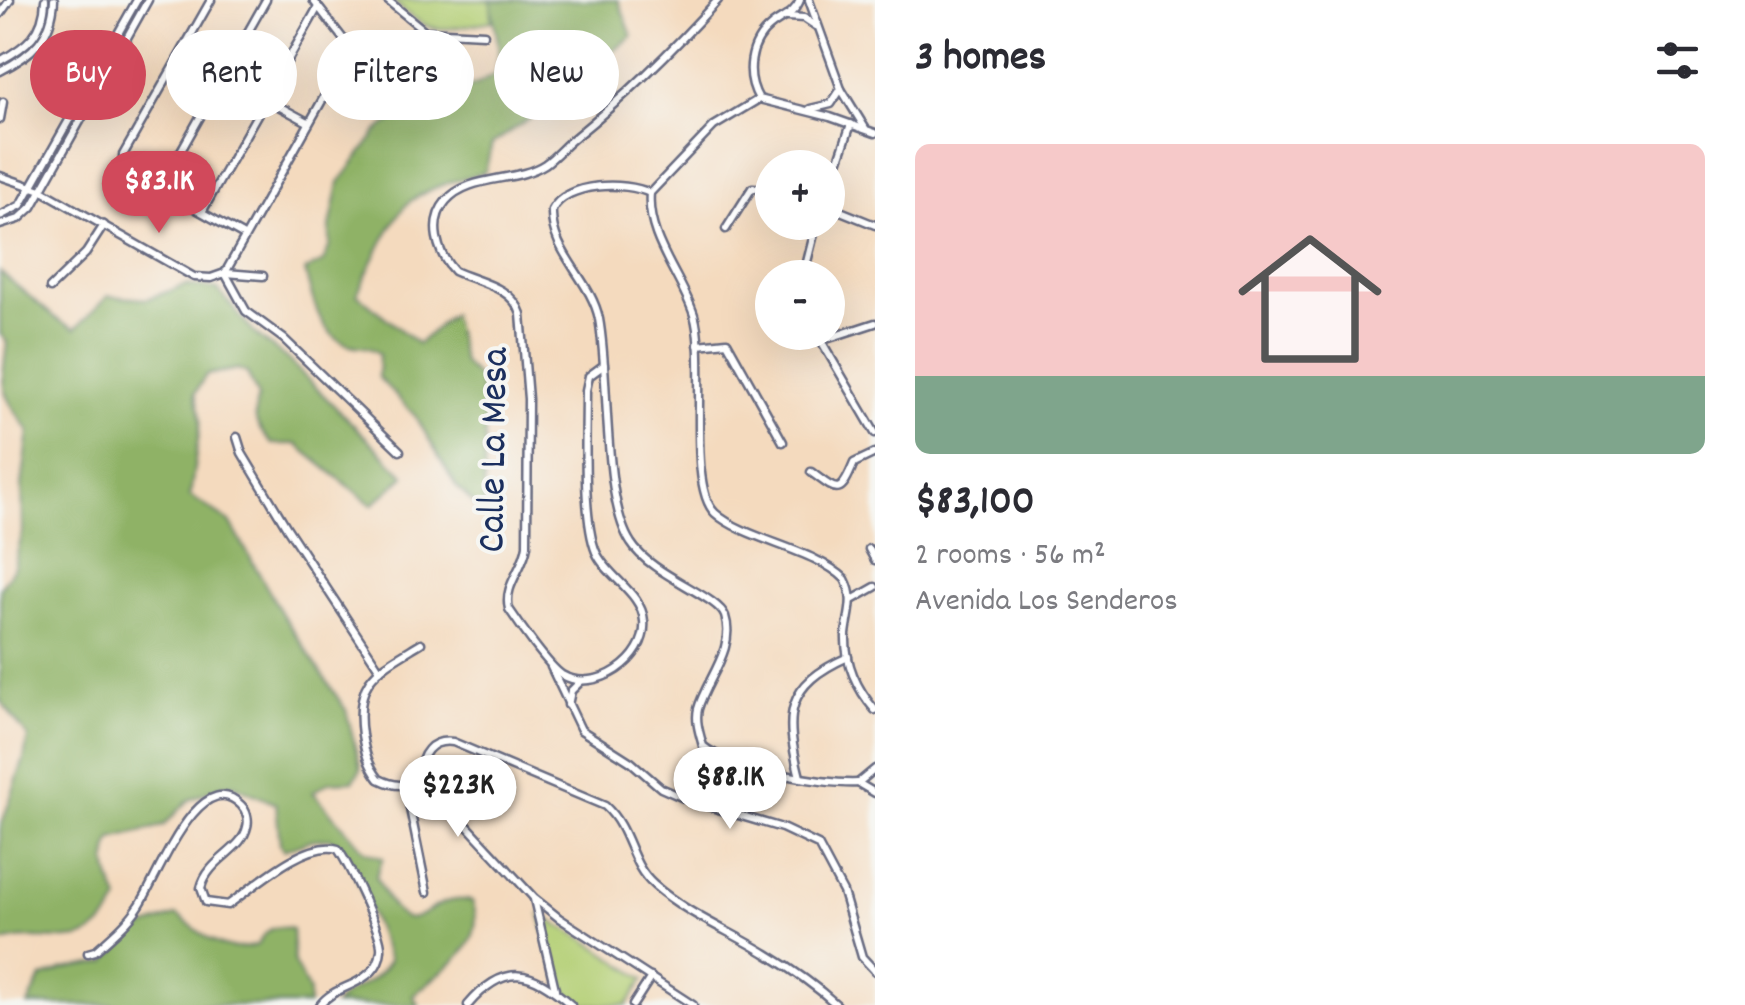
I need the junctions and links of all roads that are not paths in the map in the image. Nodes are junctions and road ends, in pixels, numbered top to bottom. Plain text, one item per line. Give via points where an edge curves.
1 (10, 0) edge
2 (45, 0) edge
3 (54, 0) edge
4 (137, 0) edge
5 (148, 0) edge
6 (211, 0) edge
7 (266, 0) edge
8 (387, 0) edge
9 (718, 0) edge
10 (800, 0) edge
11 (810, 0) edge
12 (316, 3) edge
13 (0, 14) edge
14 (786, 16) junction
15 (817, 27) junction
16 (195, 30) edge
17 (249, 30) edge
18 (337, 30) edge
19 (484, 34) dead end
20 (297, 39) edge
21 (0, 60) edge
22 (0, 71) edge
23 (166, 82) edge
24 (841, 88) junction
25 (758, 99) junction
26 (4, 102) dead end
27 (317, 107) edge
28 (804, 109) junction
29 (297, 116) edge
30 (0, 120) edge
31 (198, 120) edge
32 (254, 120) edge
33 (308, 122) junction
34 (852, 124) junction
35 (866, 128) junction
36 (875, 133) edge
37 (843, 150) edge
38 (0, 176) edge
39 (30, 186) junction
40 (160, 188) junction
41 (755, 188) edge
42 (42, 190) junction
43 (650, 193) junction
44 (202, 212) junction
45 (845, 213) edge
46 (0, 216) edge
47 (0, 225) edge
48 (104, 225) junction
49 (875, 225) edge
50 (726, 229) dead end
51 (244, 236) junction
52 (225, 273) junction
53 (263, 276) dead end
54 (50, 288) dead end
55 (875, 324) edge
56 (845, 330) edge
57 (698, 345) junction
58 (826, 350) edge
59 (604, 366) junction
60 (875, 433) edge
61 (237, 437) dead end
62 (783, 442) dead end
63 (400, 451) dead end
64 (875, 453) edge
65 (811, 472) dead end
66 (869, 549) dead end
67 (875, 560) edge
68 (875, 588) edge
69 (852, 600) junction
70 (421, 643) dead end
71 (848, 657) junction
72 (550, 666) junction
73 (380, 670) junction
74 (581, 681) junction
75 (568, 706) junction
76 (875, 710) edge
77 (875, 769) edge
78 (420, 776) junction
79 (800, 776) junction
80 (858, 783) junction
81 (412, 784) junction
82 (875, 793) edge
83 (427, 892) dead end
84 (534, 898) junction
85 (88, 954) dead end
86 (875, 970) edge
87 (651, 977) junction
88 (555, 990) junction
89 (320, 1005) edge
90 (468, 1005) edge
91 (571, 1005) edge
92 (632, 1005) edge
93 (693, 1005) edge
94 (837, 1005) edge

1 - 13 street
2 - 21 street via 33,39
3 - 22 street via 44,38
4 - 39 street
5 - 42 street
6 - 16 street
7 - 17 street
8 - 19 street via 426,32
9 - 72 street, Calle La Mesa via 652,70 546,163 456,192 438,216 439,252 448,265 507,294 521,314 527,545 507,602
10 - 14 street
11 - 15 street
12 - 18 street
12 - 20 street
14 - 15 street
14 - 25 street via 768,28 752,56
15 - 24 street
23 - 40 street via 123,164
24 - 28 street via 831,104
24 - 35 street
25 - 28 street
25 - 43 street via 714,126
26 - 30 street
27 - 33 street
28 - 34 street
29 - 33 street
31 - 40 street
32 - 44 street
33 - 51 street
34 - 35 street
34 - 37 street
35 - 36 street
38 - 39 street
39 - 42 street
39 - 46 street via 18,208
40 - 44 street
41 - 50 street
42 - 47 street via 24,216
42 - 48 street
43 - 57 street via 651,222 692,309
43 - 59 street via 594,188 562,197 552,210 556,238 598,313
44 - 51 street
45 - 49 street
48 - 52 street via 194,277
48 - 54 street
51 - 52 street
52 - 53 street
52 - 63 street via 246,311
55 - 56 street
57 - 62 street via 728,342
57 - 69 street via 708,505 839,574
58 - 60 street
59 - 74 street via 589,376 586,390 591,528 596,552 636,600 644,621 628,661
59 - 79 street via 625,533 640,557 712,600 724,615 722,654 698,710 703,746 722,758
61 - 73 street
64 - 65 street via 854,464 840,489
66 - 67 street
68 - 69 street
69 - 71 street
70 - 73 street
71 - 76 street
71 - 79 street via 817,675 792,704
72 - 74 street, Calle La Mesa
72 - 75 street
73 - 81 street via 359,704 368,762 379,779
74 - 75 street
75 - 86 street via 591,740 669,793 812,840 838,880 862,957
77 - 80 street
78 - 81 street
78 - 84 street
78 - 94 street via 426,750 453,742 605,806 622,824 652,884
79 - 80 street
80 - 82 street
81 - 83 street
84 - 87 street
84 - 88 street
85 - 89 street via 136,911 182,824 206,800 224,797 246,810 247,828 207,870 200,888 206,902 228,905 300,855 327,846 338,849 354,878 381,953 364,978
87 - 92 street
87 - 93 street
88 - 90 street via 510,974 493,980
88 - 91 street

